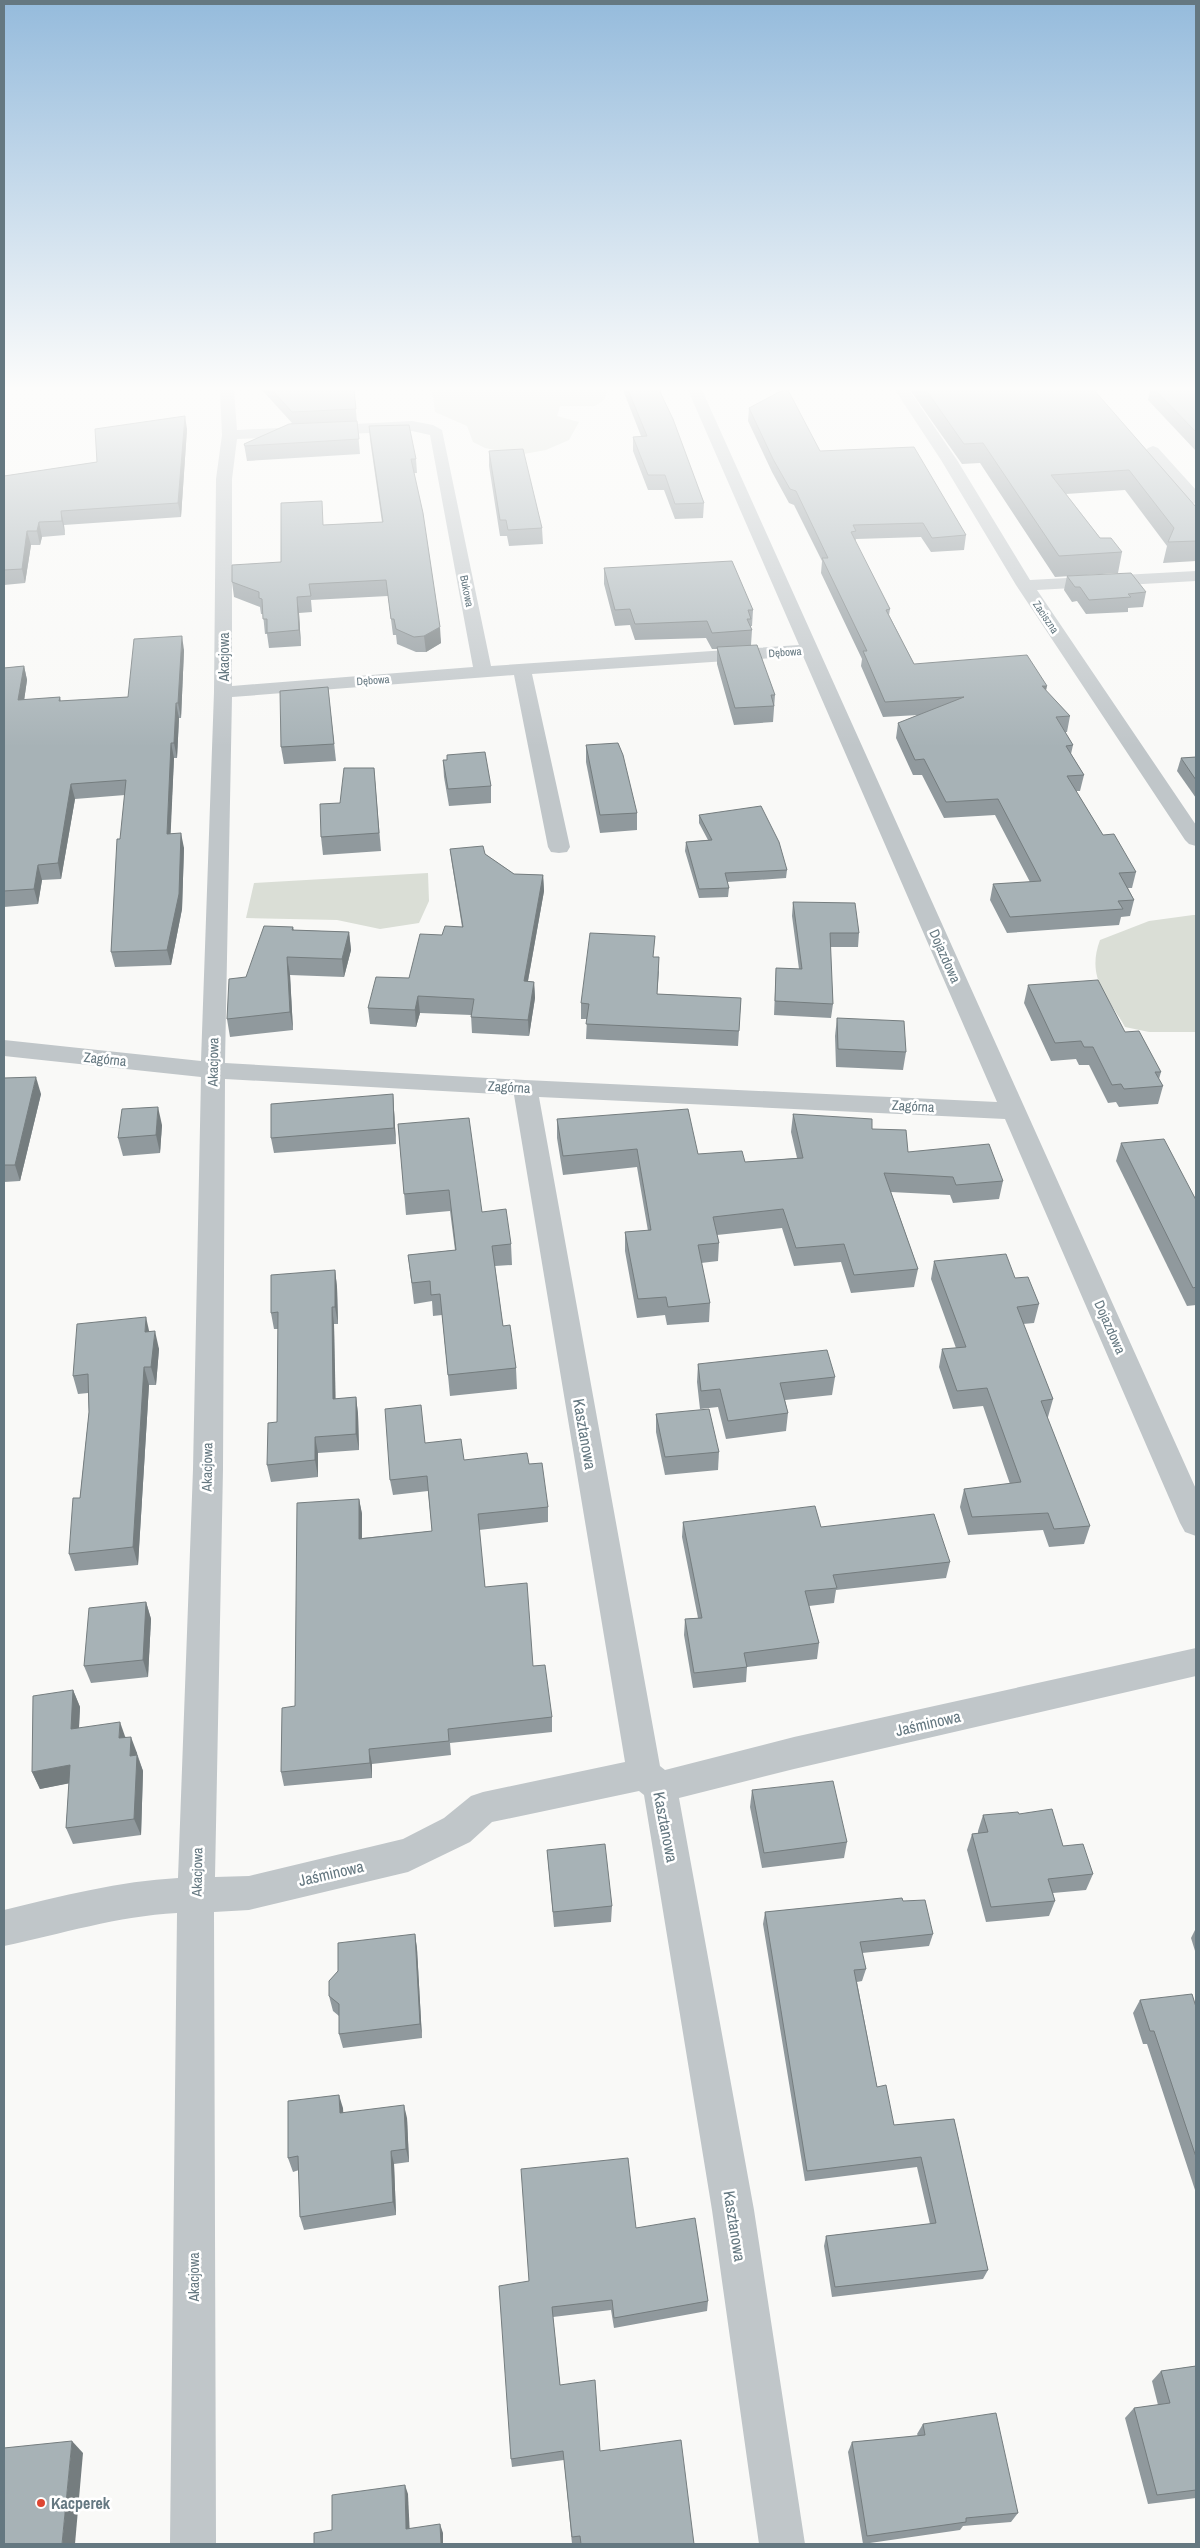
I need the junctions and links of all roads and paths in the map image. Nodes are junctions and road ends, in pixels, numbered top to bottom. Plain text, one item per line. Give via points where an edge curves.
1 (224, 509) edge
2 (452, 509) edge
3 (747, 509) edge
4 (979, 509) edge
5 (1196, 576) edge
6 (1025, 585) junction
7 (809, 650) junction
8 (522, 668) junction
9 (483, 672) junction
10 (224, 692) junction
11 (1196, 840) edge
12 (558, 846) dead end
13 (4, 1048) edge
14 (213, 1070) junction
15 (525, 1088) junction
16 (1014, 1111) junction
17 (1196, 1523) edge
18 (1196, 1662) edge
19 (652, 1781) junction
20 (196, 1897) junction
21 (4, 1928) edge
22 (193, 2544) edge
23 (782, 2544) edge

1 - 10 street, Akacjowa
2 - 9 street, Bukowa
3 - 7 street, Dojazdowa
4 - 6 street, Zaciszna
5 - 6 street
6 - 11 street, Zaciszna
7 - 8 street, Dębowa
7 - 16 street, Dojazdowa
8 - 9 street, Dębowa
8 - 12 street
9 - 10 street, Dębowa
10 - 14 street, Akacjowa
13 - 14 street, Zagórna
14 - 15 street, Zagórna
14 - 20 street, Akacjowa via 208,1469
15 - 16 street, Zagórna
15 - 19 street, Kasztanowa
16 - 17 street, Dojazdowa
18 - 19 street, Jaśminowa via 794,1753
19 - 20 street, Jaśminowa via 483,1808 457,1830 408,1855 249,1893
19 - 23 street, Kasztanowa via 733,2210
20 - 21 street, Jaśminowa via 152,1897
20 - 22 street, Akacjowa

